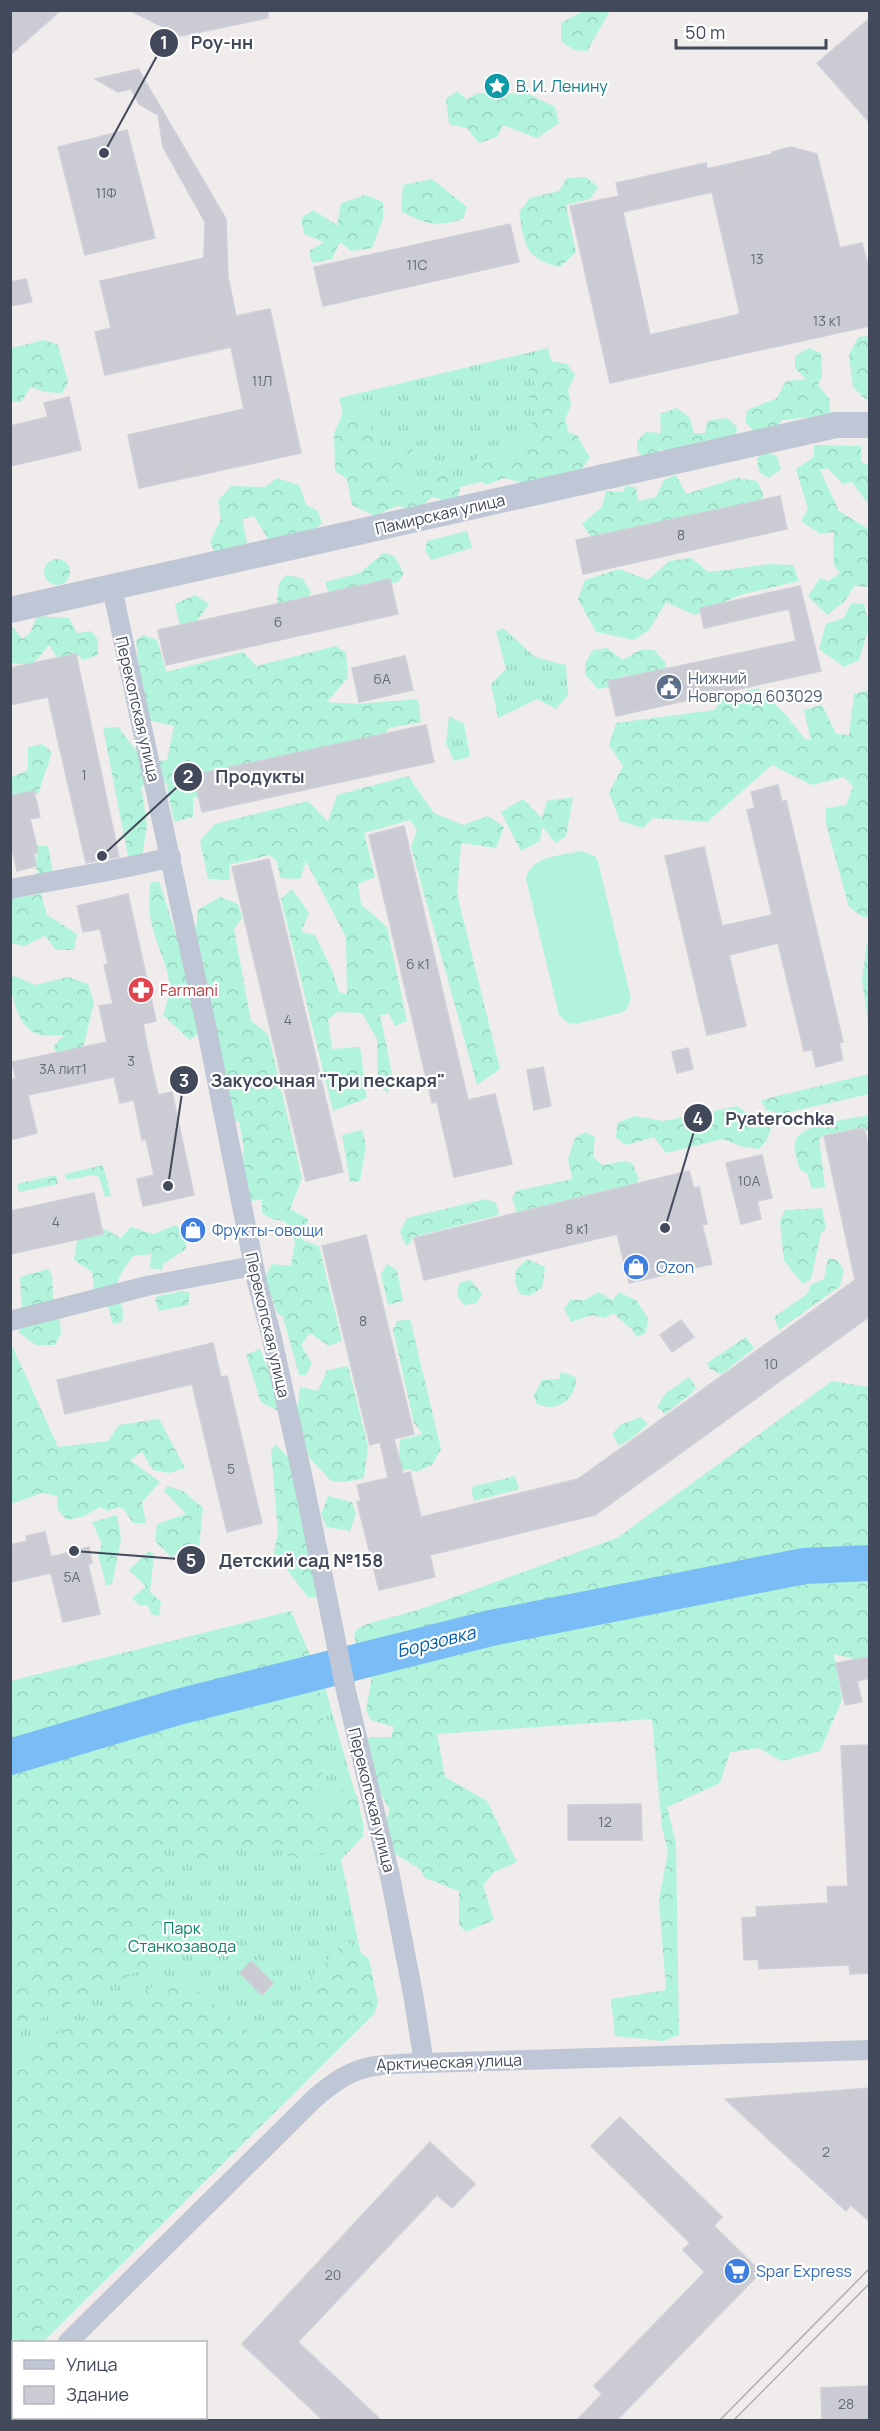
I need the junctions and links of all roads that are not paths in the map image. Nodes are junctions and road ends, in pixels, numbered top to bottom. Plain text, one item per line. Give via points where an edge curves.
1 (870, 424) edge
2 (112, 588) junction
3 (10, 610) edge
4 (171, 857) junction
5 (10, 889) edge
6 (253, 1266) junction
7 (10, 1321) edge
8 (870, 2050) edge
9 (423, 2063) junction
10 (70, 2341) edge

1 - 2 street, Памирская улица via 836,425
2 - 3 street, Памирская улица
2 - 4 street, Перекопская улица
4 - 5 street
4 - 6 street, Перекопская улица
6 - 7 street via 147,1286
6 - 9 street, Перекопская улица via 390,1876
8 - 9 street, Арктическая улица
9 - 10 street, Арктическая улица via 370,2065 333,2082

